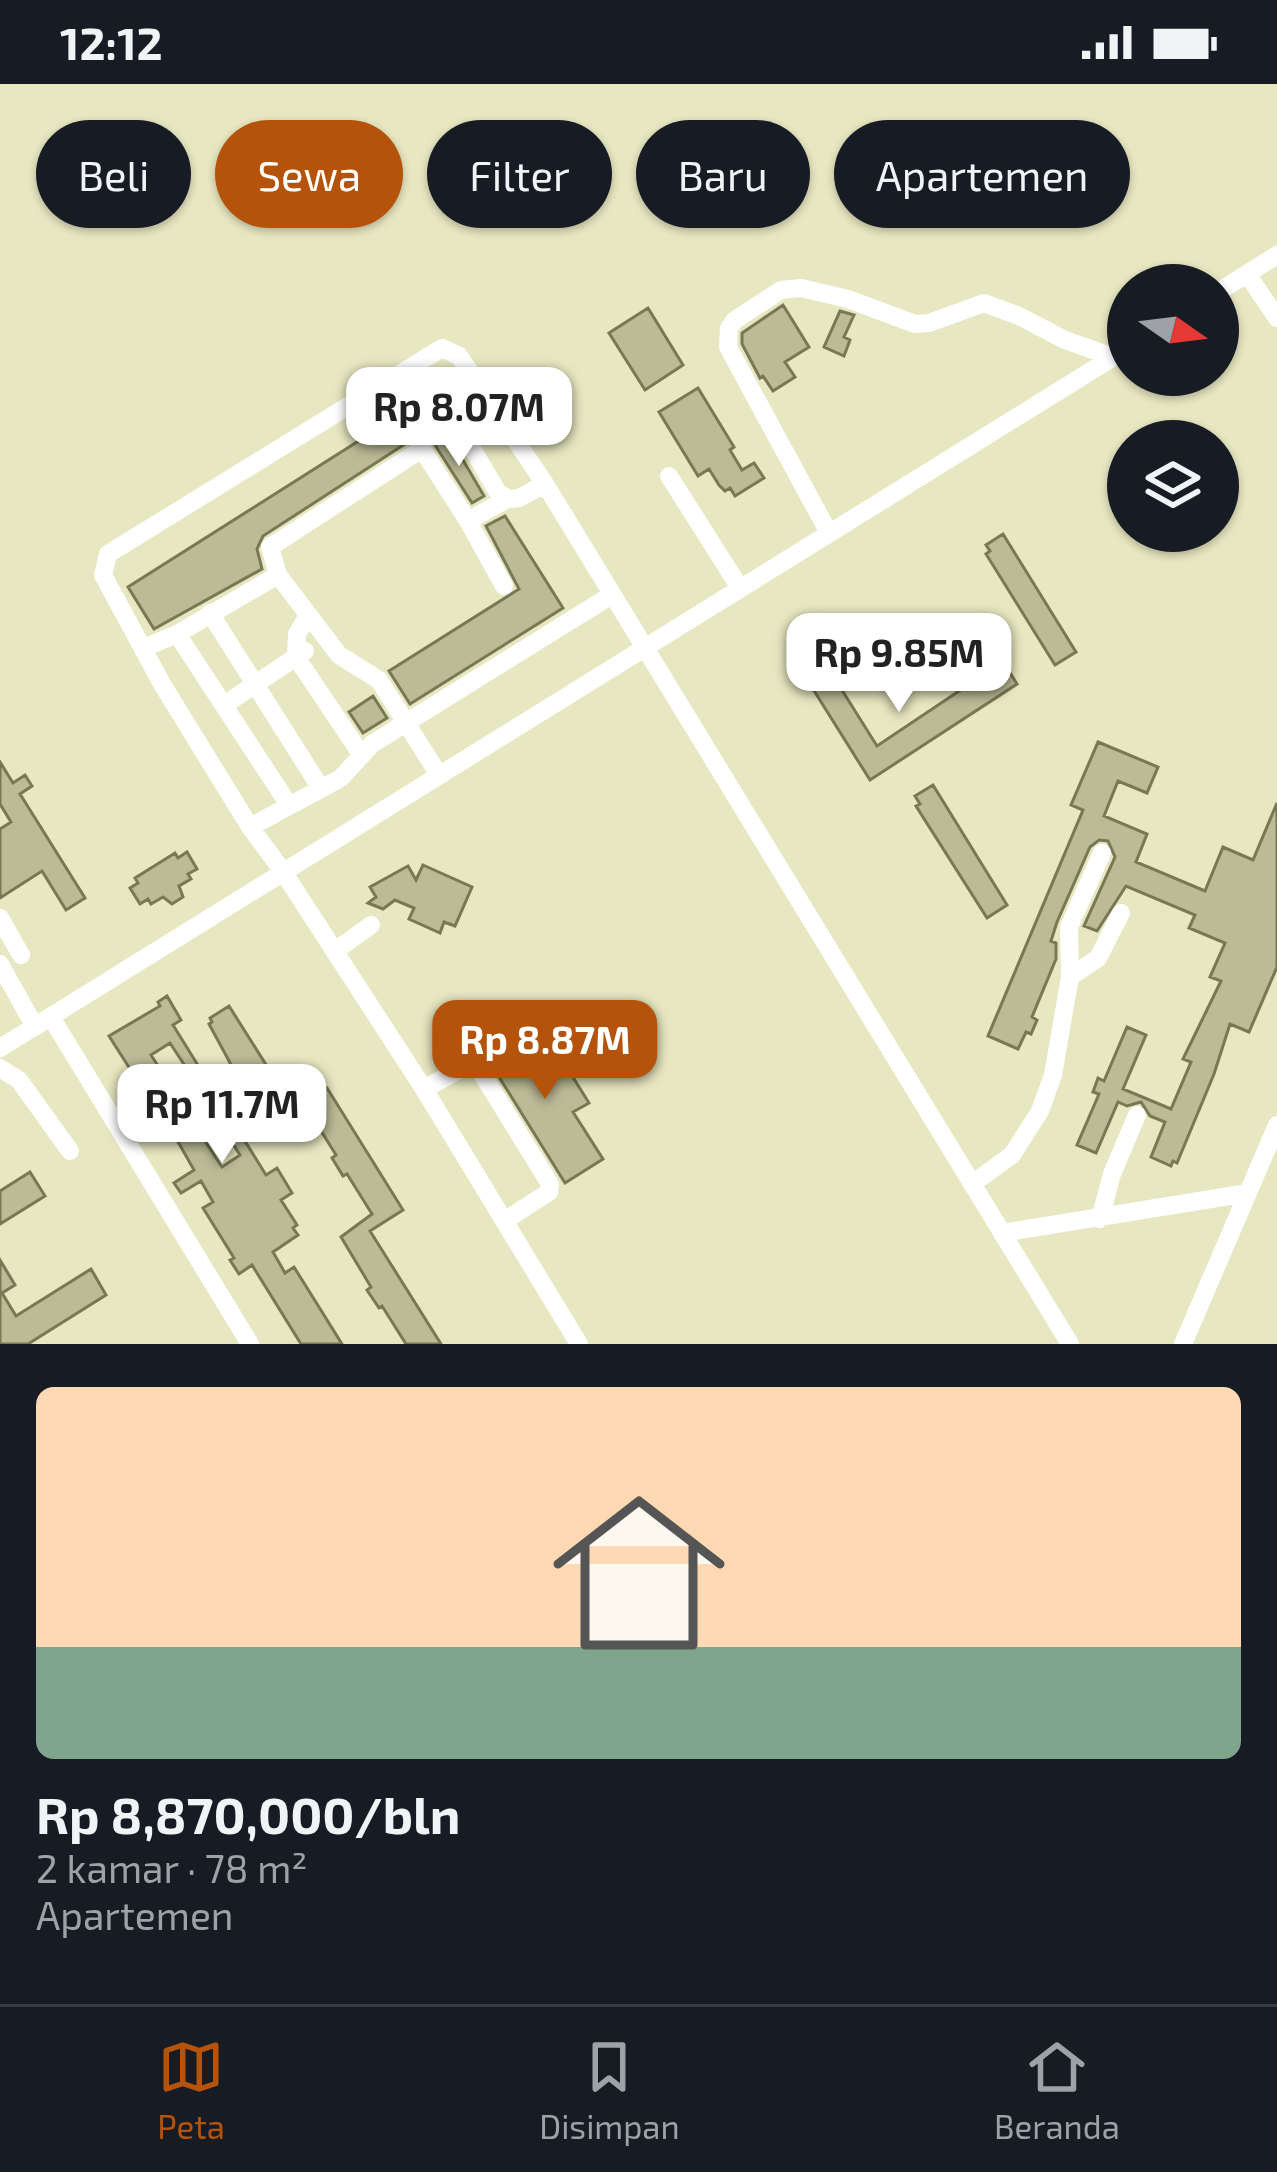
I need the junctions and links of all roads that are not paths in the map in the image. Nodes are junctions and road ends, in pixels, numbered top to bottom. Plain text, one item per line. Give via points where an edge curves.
1 (1277, 255) edge
2 (1246, 274) junction
3 (1239, 278) edge
4 (1277, 318) edge
5 (1107, 349) edge
6 (1107, 360) edge
7 (371, 393) junction
8 (420, 418) junction
9 (422, 449) junction
10 (669, 476) dead end
11 (545, 484) junction
12 (507, 499) junction
13 (468, 521) junction
14 (829, 533) junction
15 (278, 574) junction
16 (504, 586) dead end
17 (740, 588) junction
18 (610, 596) junction
19 (210, 613) junction
20 (308, 616) junction
21 (177, 634) junction
22 (323, 638) junction
23 (643, 645) junction
24 (146, 647) junction
25 (296, 657) junction
26 (253, 686) junction
27 (228, 714) junction
28 (404, 723) junction
29 (201, 746) junction
30 (361, 754) junction
31 (439, 775) junction
32 (320, 787) junction
33 (289, 805) junction
34 (250, 827) junction
35 (1102, 853) dead end
36 (282, 870) junction
37 (1121, 913) dead end
38 (0, 918) edge
39 (371, 925) dead end
40 (335, 950) junction
41 (21, 955) dead end
42 (0, 964) edge
43 (1070, 977) junction
44 (43, 1022) junction
45 (0, 1048) edge
46 (0, 1068) edge
47 (424, 1089) junction
48 (1137, 1115) dead end
49 (1277, 1125) edge
50 (70, 1151) dead end
51 (972, 1184) junction
52 (1248, 1193) junction
53 (1100, 1219) junction
54 (504, 1221) junction
55 (1002, 1233) junction
56 (250, 1344) edge
57 (579, 1344) edge
58 (1070, 1344) edge
59 (1183, 1344) edge

1 - 2 lane
2 - 3 lane
2 - 4 lane
5 - 14 lane via 1065,340 983,303 915,324 801,288 781,290 735,320 728,347
6 - 14 lane
7 - 8 lane via 394,413
7 - 11 lane via 442,348 452,351
7 - 24 lane via 107,554 104,575
8 - 9 lane
8 - 12 lane via 459,426
9 - 13 lane
9 - 15 lane via 270,547
10 - 17 lane
11 - 12 lane
11 - 18 lane
12 - 13 lane
13 - 16 lane
14 - 17 lane
15 - 19 lane
15 - 20 lane
17 - 23 lane
18 - 23 lane
18 - 28 lane
19 - 21 lane
19 - 26 lane
20 - 22 lane
20 - 25 lane
21 - 24 lane
21 - 27 lane
22 - 25 lane
22 - 28 lane via 379,680
23 - 31 lane
23 - 51 lane
24 - 29 lane
25 - 26 lane
25 - 30 lane
26 - 27 lane
26 - 32 lane
27 - 29 lane
27 - 33 lane
28 - 30 lane
28 - 31 lane
29 - 34 lane
30 - 32 lane via 341,778
31 - 36 lane
32 - 33 lane
33 - 34 lane
34 - 36 lane
35 - 43 lane via 1070,927
36 - 40 lane
36 - 44 lane
37 - 43 lane via 1098,958
38 - 41 lane
39 - 40 lane
40 - 47 lane
42 - 44 lane
43 - 51 lane via 1040,1111 1012,1156
44 - 45 lane
44 - 56 lane
46 - 50 lane via 19,1080
47 - 54 lane
47 - 54 lane via 473,1064 550,1184
48 - 53 lane
49 - 52 lane
51 - 55 lane
52 - 53 lane
52 - 59 lane
53 - 55 lane
54 - 57 lane
55 - 58 lane

